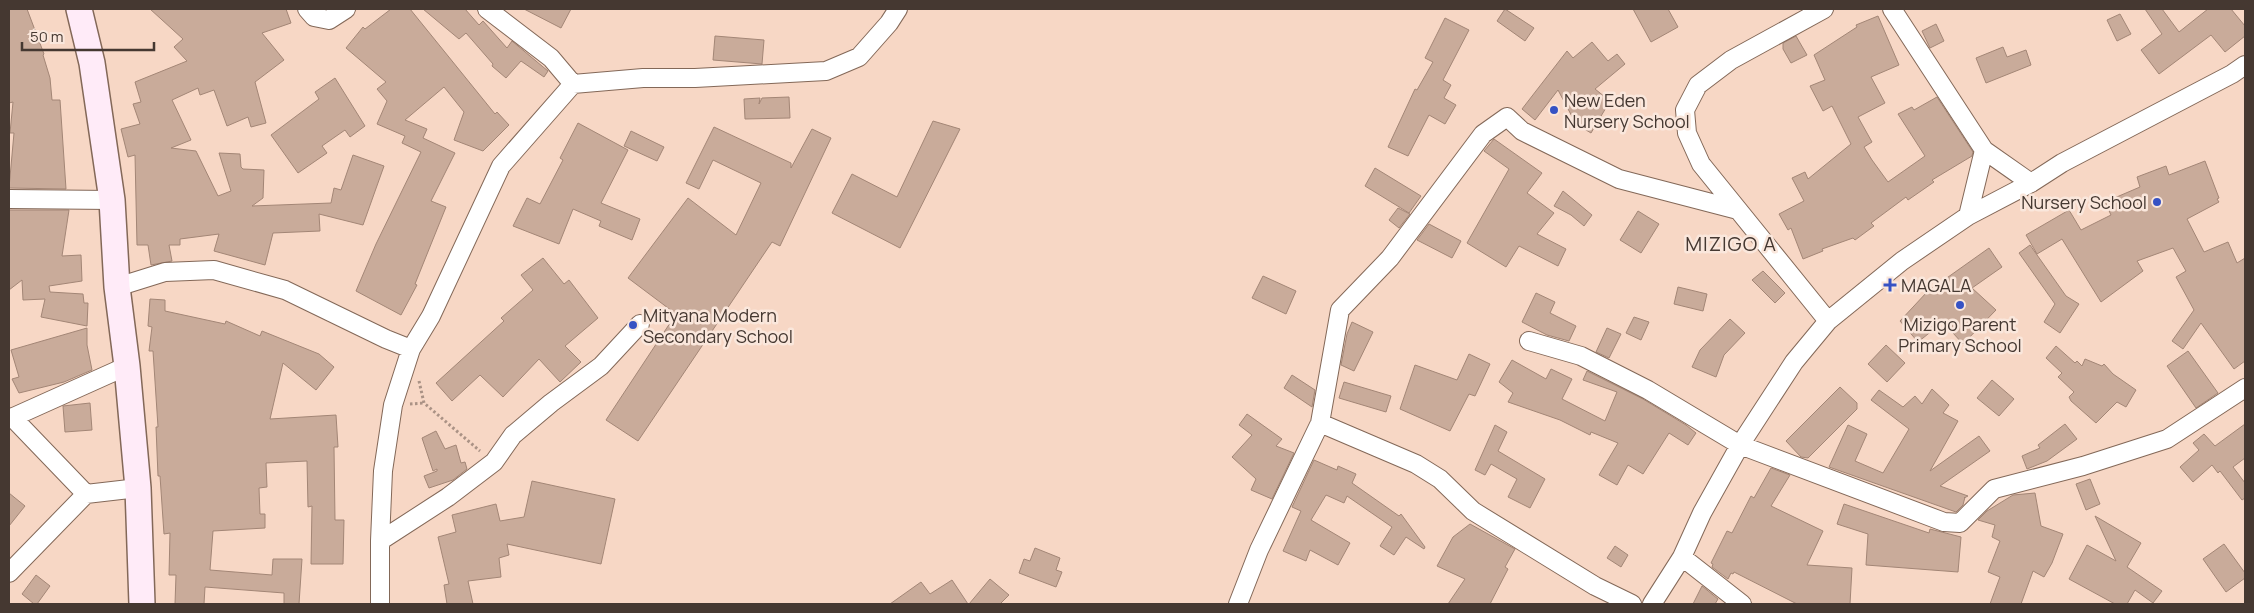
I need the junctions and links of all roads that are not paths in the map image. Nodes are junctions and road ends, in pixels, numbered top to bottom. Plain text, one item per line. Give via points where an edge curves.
1 (79, 9) edge
2 (307, 9) edge
3 (346, 9) edge
4 (487, 9) edge
5 (898, 9) edge
6 (1824, 9) edge
7 (1892, 9) edge
8 (2245, 66) edge
9 (573, 84) junction
10 (1984, 150) junction
11 (2031, 183) junction
12 (9, 200) edge
13 (112, 200) junction
14 (1738, 210) junction
15 (1968, 216) junction
16 (117, 287) junction
17 (1828, 321) junction
18 (640, 324) dead end
19 (1529, 341) dead end
20 (411, 349) junction
21 (127, 366) junction
22 (2245, 388) edge
23 (10, 418) edge
24 (1320, 423) junction
25 (1740, 445) junction
26 (138, 488) junction
27 (86, 494) junction
28 (380, 541) junction
29 (1682, 557) junction
30 (9, 573) edge
31 (142, 604) edge
32 (380, 604) edge
33 (1238, 604) edge
34 (1632, 604) edge
35 (1652, 604) edge
36 (1742, 604) edge

1 - 13 main road via 92,63
2 - 3 street via 314,17 329,20
4 - 9 street via 551,58
5 - 9 street via 859,57 826,71
6 - 14 street via 1731,60 1698,85 1685,110 1687,132 1701,164
7 - 10 street
8 - 11 street via 2062,163
9 - 20 street via 501,166 431,316
10 - 11 street
10 - 15 street
11 - 15 street
12 - 13 street
13 - 16 main road
14 - 17 street
14 - 24 street via 1618,179 1522,131 1507,117 1483,134 1390,258 1340,310
15 - 17 street via 1902,261
16 - 20 street via 165,272 214,270 285,290
16 - 21 main road
17 - 25 street via 1794,362
18 - 28 street via 601,366 513,435 494,462 448,497
19 - 25 street via 1581,356 1648,390
20 - 28 street via 393,405 384,472
21 - 23 street
21 - 26 main road
22 - 25 street via 2167,439 2083,466 1994,489 1960,523 1944,522
23 - 27 street
24 - 33 street via 1259,550
24 - 34 street via 1416,464 1440,479 1473,511 1595,586
25 - 29 street
26 - 27 street
26 - 31 main road
27 - 30 street
28 - 32 street
29 - 35 street
29 - 36 street

